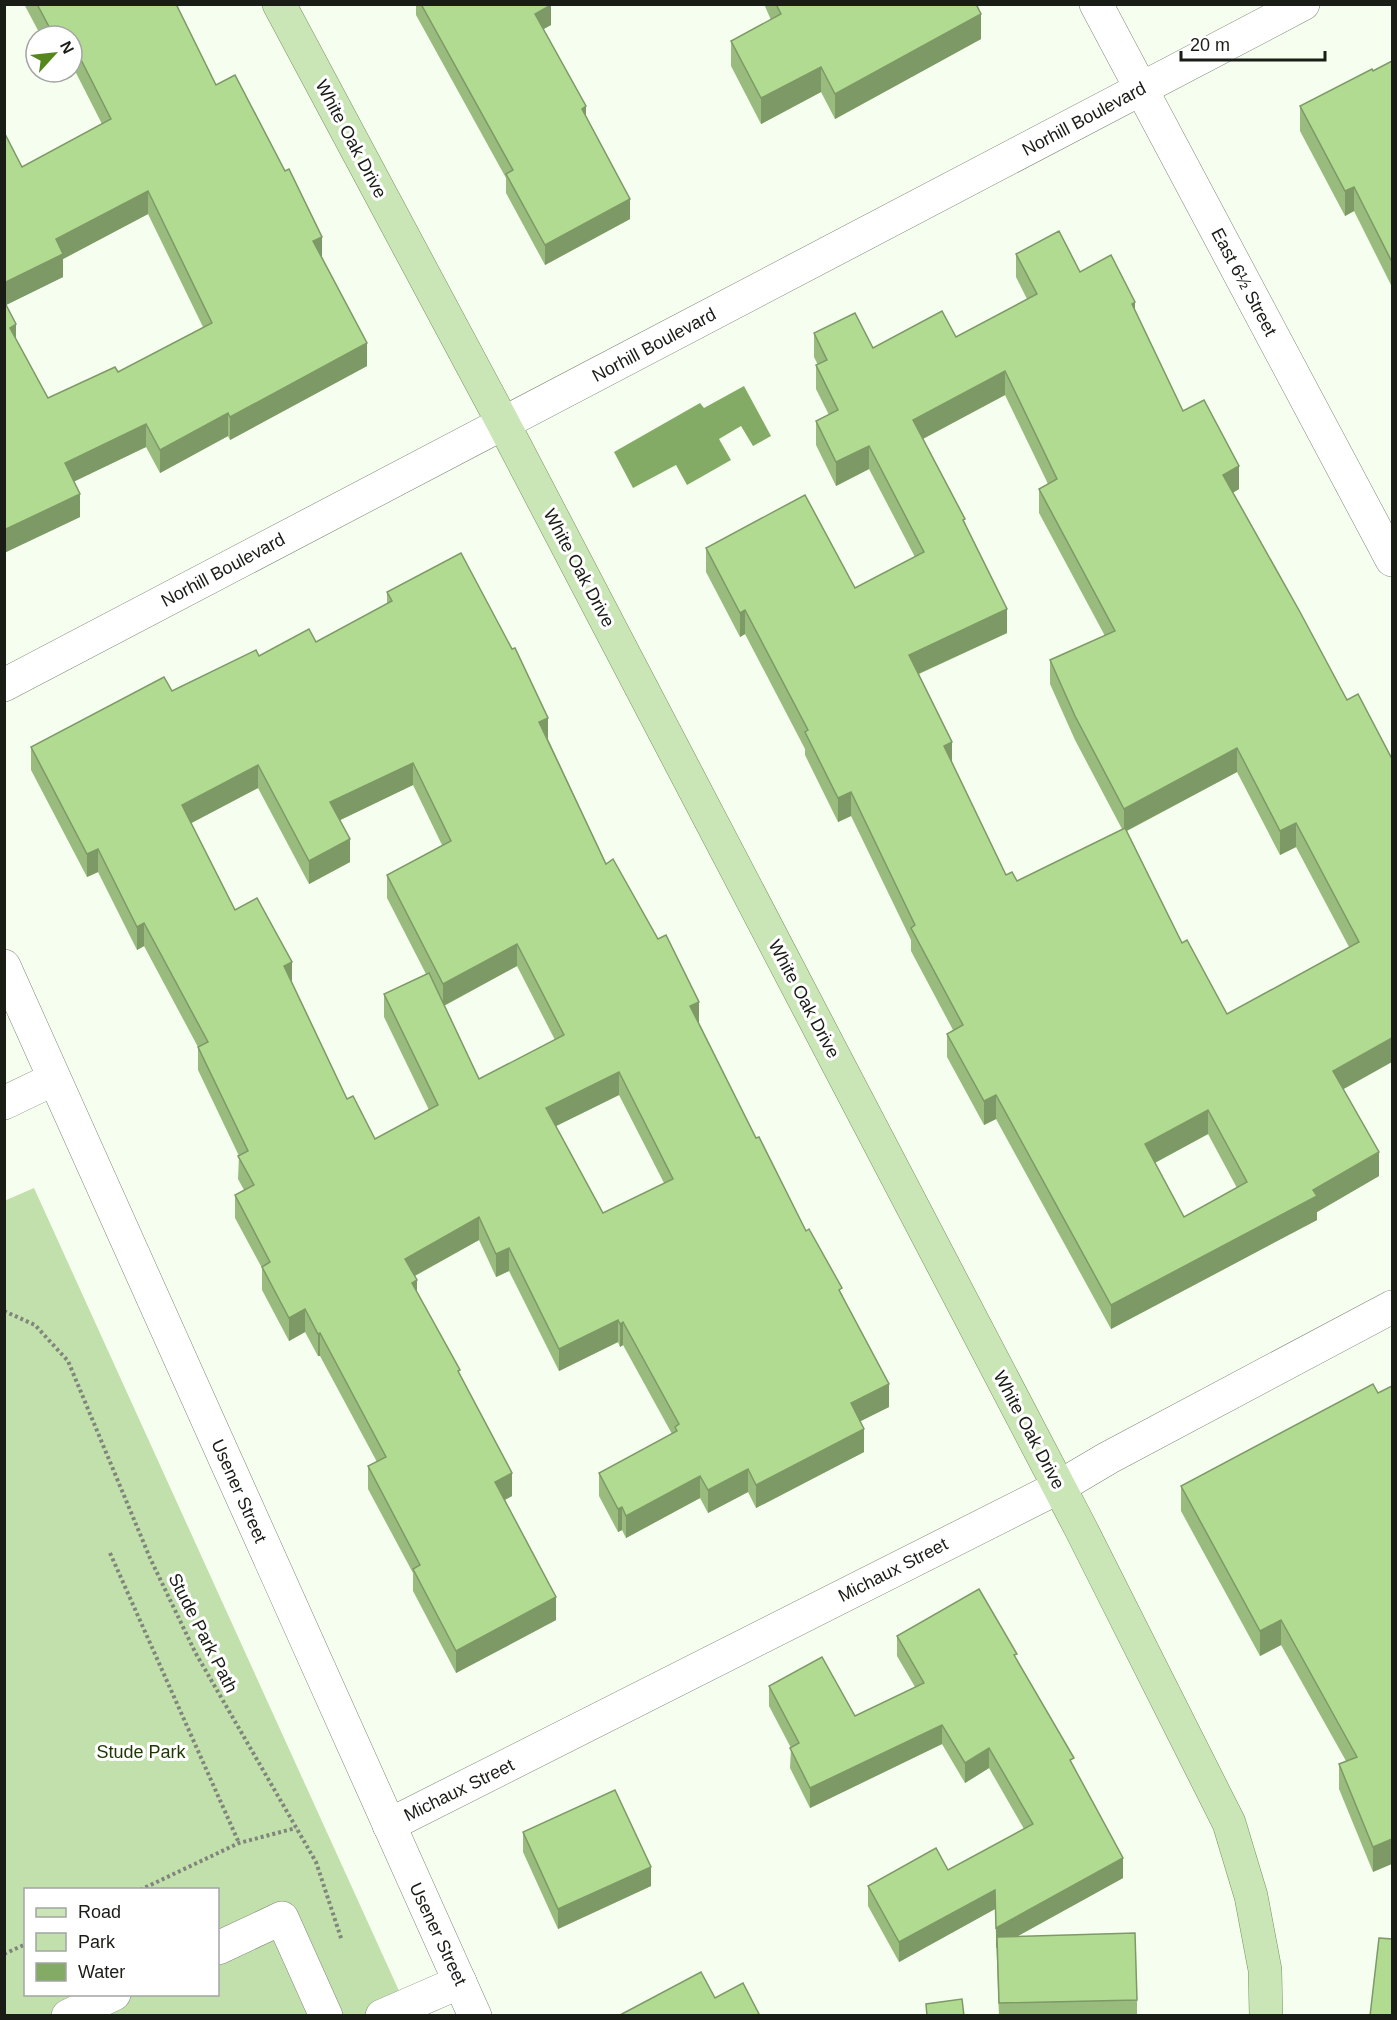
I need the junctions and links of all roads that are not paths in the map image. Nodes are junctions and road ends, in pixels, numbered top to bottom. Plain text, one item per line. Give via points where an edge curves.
1 (279, 4) edge
2 (1096, 4) edge
3 (1303, 4) edge
4 (1140, 89) junction
5 (503, 423) junction
6 (1392, 560) edge
7 (4, 685) edge
8 (4, 966) edge
9 (54, 1079) junction
10 (4, 1103) edge
11 (1392, 1307) edge
12 (1059, 1487) junction
13 (389, 1825) junction
14 (219, 1948) edge
15 (460, 1982) junction
16 (112, 1996) edge
17 (68, 2016) edge
18 (326, 2016) edge
19 (382, 2016) edge
20 (475, 2016) edge
21 (1266, 2016) edge

1 - 5 main road, White Oak Drive
2 - 4 street, East 6½ Street
3 - 4 street, Norhill Boulevard
4 - 5 street, Norhill Boulevard
4 - 6 street, East 6½ Street
5 - 7 street, Norhill Boulevard
5 - 12 main road, White Oak Drive
8 - 9 street, Usener Street
9 - 10 street
9 - 13 street, Usener Street
11 - 12 street, Michaux Street
12 - 13 street, Michaux Street
12 - 21 main road, White Oak Drive via 1229,1823 1251,1896 1265,1970
13 - 15 street, Usener Street
14 - 18 street via 282,1918
15 - 19 street
15 - 20 street, Usener Street
16 - 17 street

